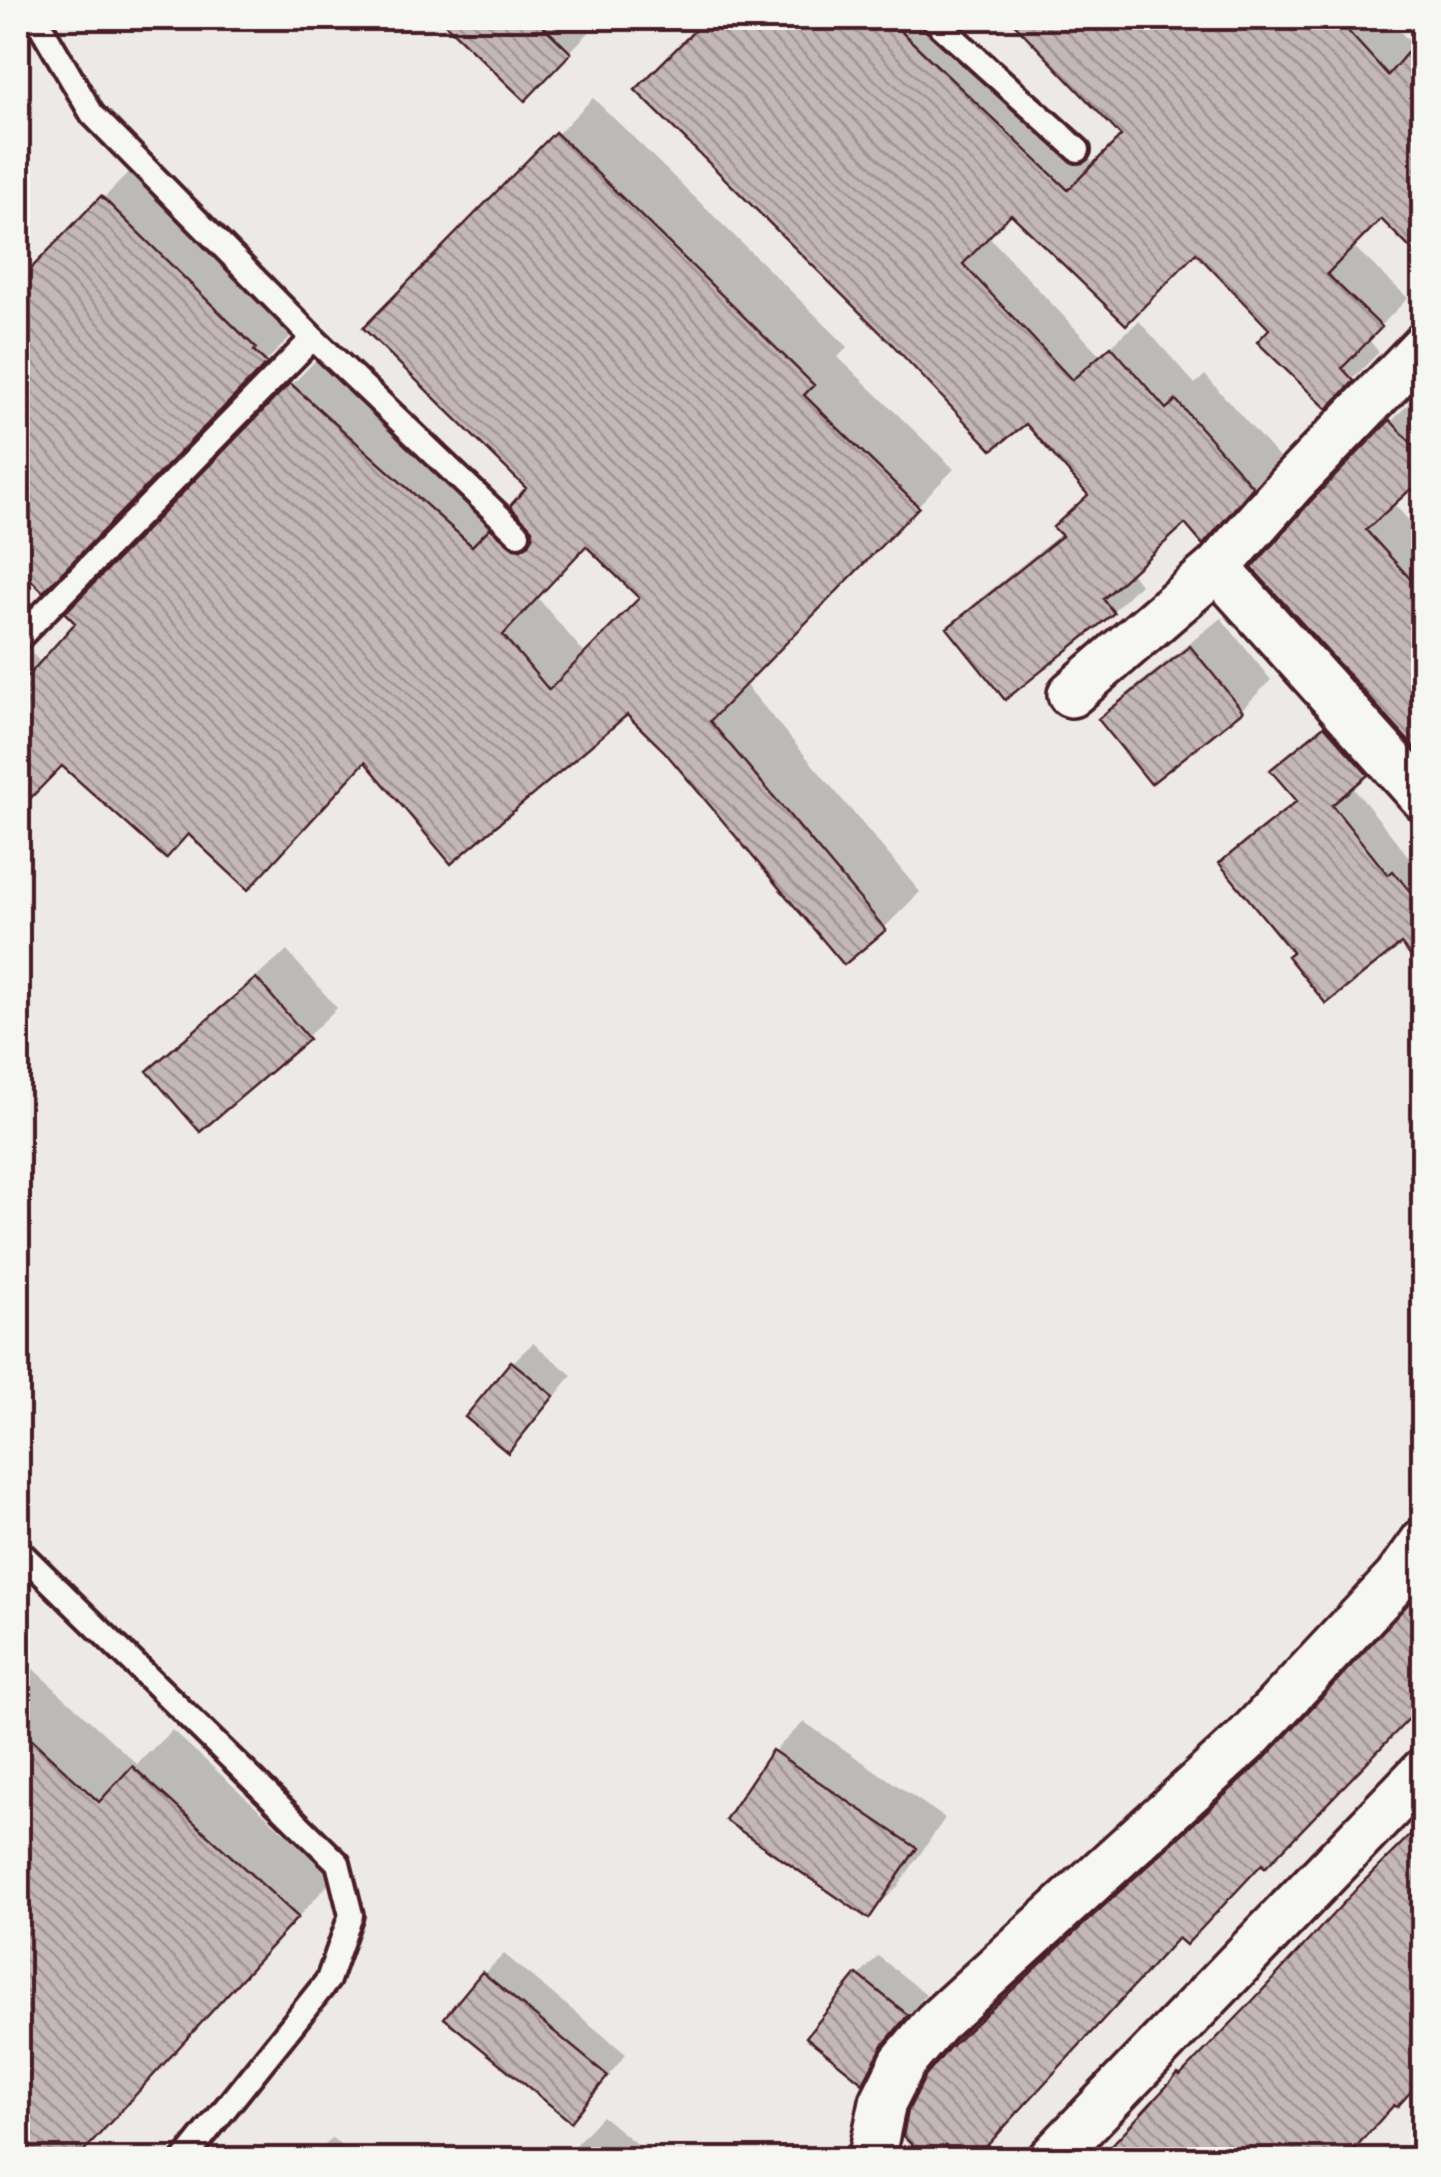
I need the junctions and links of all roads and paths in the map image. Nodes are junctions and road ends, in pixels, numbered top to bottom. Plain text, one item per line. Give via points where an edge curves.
1 (36, 18) edge
2 (932, 18) edge
3 (1078, 150) dead end
4 (314, 338) junction
5 (1424, 346) edge
6 (518, 534) dead end
7 (1217, 568) junction
8 (18, 639) edge
9 (1071, 694) dead end
10 (1424, 798) edge
11 (1424, 1541) edge
12 (18, 1550) edge
13 (1424, 1772) edge
14 (184, 2160) edge
15 (870, 2160) edge
16 (1050, 2160) edge

1 - 4 lane via 92,114
2 - 3 lane
4 - 6 lane
4 - 8 lane
5 - 7 street
7 - 9 street
7 - 10 street
11 - 15 street via 1397,1579 1247,1738 936,2022 903,2062 884,2102
12 - 14 lane via 338,1863 351,1915 328,1980
13 - 16 street

